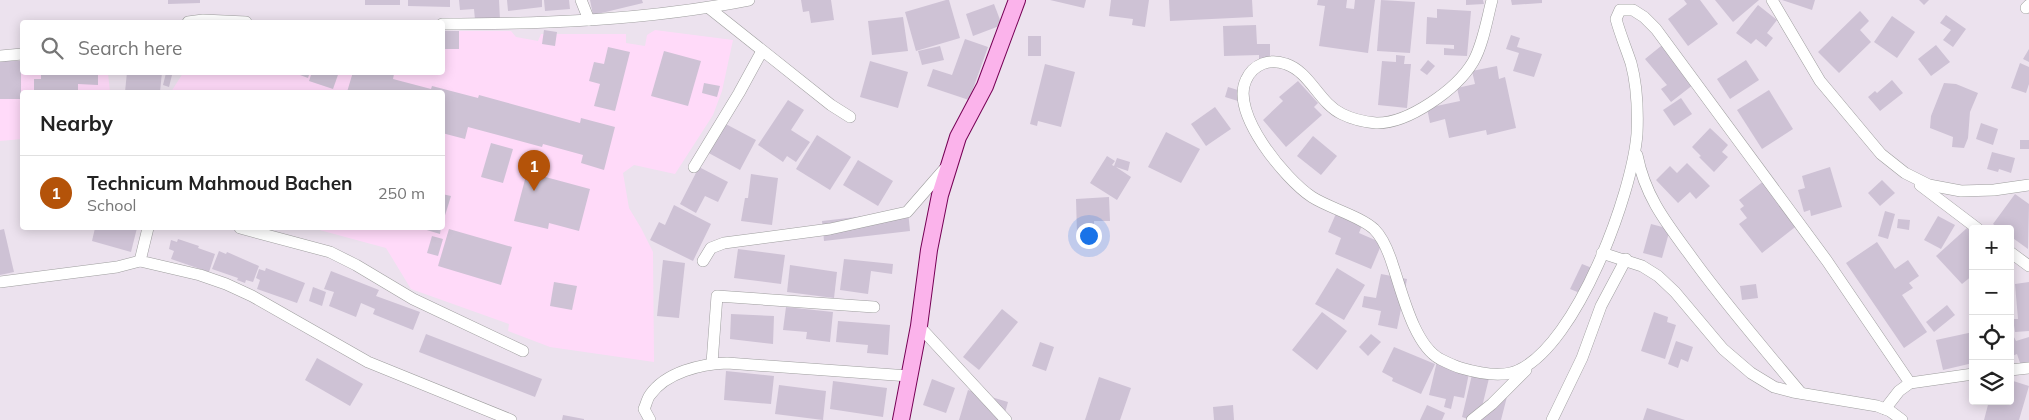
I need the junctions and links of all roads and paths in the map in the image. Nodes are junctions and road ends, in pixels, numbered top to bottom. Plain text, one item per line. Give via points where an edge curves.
1 (581, 0) edge
2 (749, 0) edge
3 (1018, 0) edge
4 (1492, 0) edge
5 (1772, 0) edge
6 (1617, 5) edge
7 (709, 8) junction
8 (589, 20) junction
9 (445, 24) edge
10 (762, 50) junction
11 (20, 54) edge
12 (0, 56) edge
13 (850, 117) dead end
14 (1635, 146) junction
15 (950, 162) junction
16 (694, 166) dead end
17 (1905, 173) junction
18 (2029, 184) edge
19 (1973, 225) edge
20 (148, 230) edge
21 (248, 230) edge
22 (1602, 253) junction
23 (2014, 255) edge
24 (1626, 260) junction
25 (140, 261) junction
26 (703, 261) dead end
27 (2029, 266) edge
28 (0, 282) edge
29 (874, 307) dead end
30 (919, 326) junction
31 (523, 350) dead end
32 (1536, 360) junction
33 (712, 363) junction
34 (2029, 368) edge
35 (2014, 370) edge
36 (1969, 375) edge
37 (909, 376) junction
38 (1910, 383) junction
39 (1801, 393) junction
40 (1885, 409) junction
41 (511, 420) edge
42 (650, 420) edge
43 (901, 420) edge
44 (1006, 420) edge
45 (1472, 420) edge
46 (1552, 420) edge
47 (1902, 420) edge

1 - 8 street
2 - 7 street
3 - 15 street via 985,86 958,137
4 - 32 street via 1473,62 1452,86 1427,106 1401,117 1378,123 1340,114 1324,101 1300,72 1288,64 1274,61 1258,65 1246,80 1243,98 1250,121 1286,176 1312,197 1374,229 1386,246 1422,341 1437,358 1462,368 1495,374 1516,372
5 - 17 street via 1820,81 1881,154
6 - 14 street via 1616,19 1632,66 1637,98
6 - 38 street via 1633,10 1656,29 1827,261
7 - 8 street
7 - 10 street
8 - 9 street
10 - 13 street
10 - 16 street via 740,93
11 - 12 street
14 - 22 street via 1623,202
14 - 39 street via 1648,195 1667,224 1719,295
15 - 26 street via 907,212 830,229 724,242 711,248
15 - 30 street via 929,250
17 - 18 street via 1929,185 1961,191
17 - 19 street
20 - 25 street
21 - 31 street via 330,252 427,306
22 - 24 street
22 - 32 street via 1576,308
23 - 27 street
24 - 39 street via 1658,276 1723,349 1751,373 1774,387
24 - 46 street via 1601,306 1582,358
25 - 28 street via 117,267
25 - 41 street via 226,284 368,362
29 - 33 street via 717,296
30 - 37 street
30 - 44 street
32 - 45 street
33 - 37 street
33 - 42 street via 664,381 649,396 644,409
34 - 35 street
36 - 38 street
37 - 43 street
38 - 40 street
39 - 40 street
40 - 47 street

